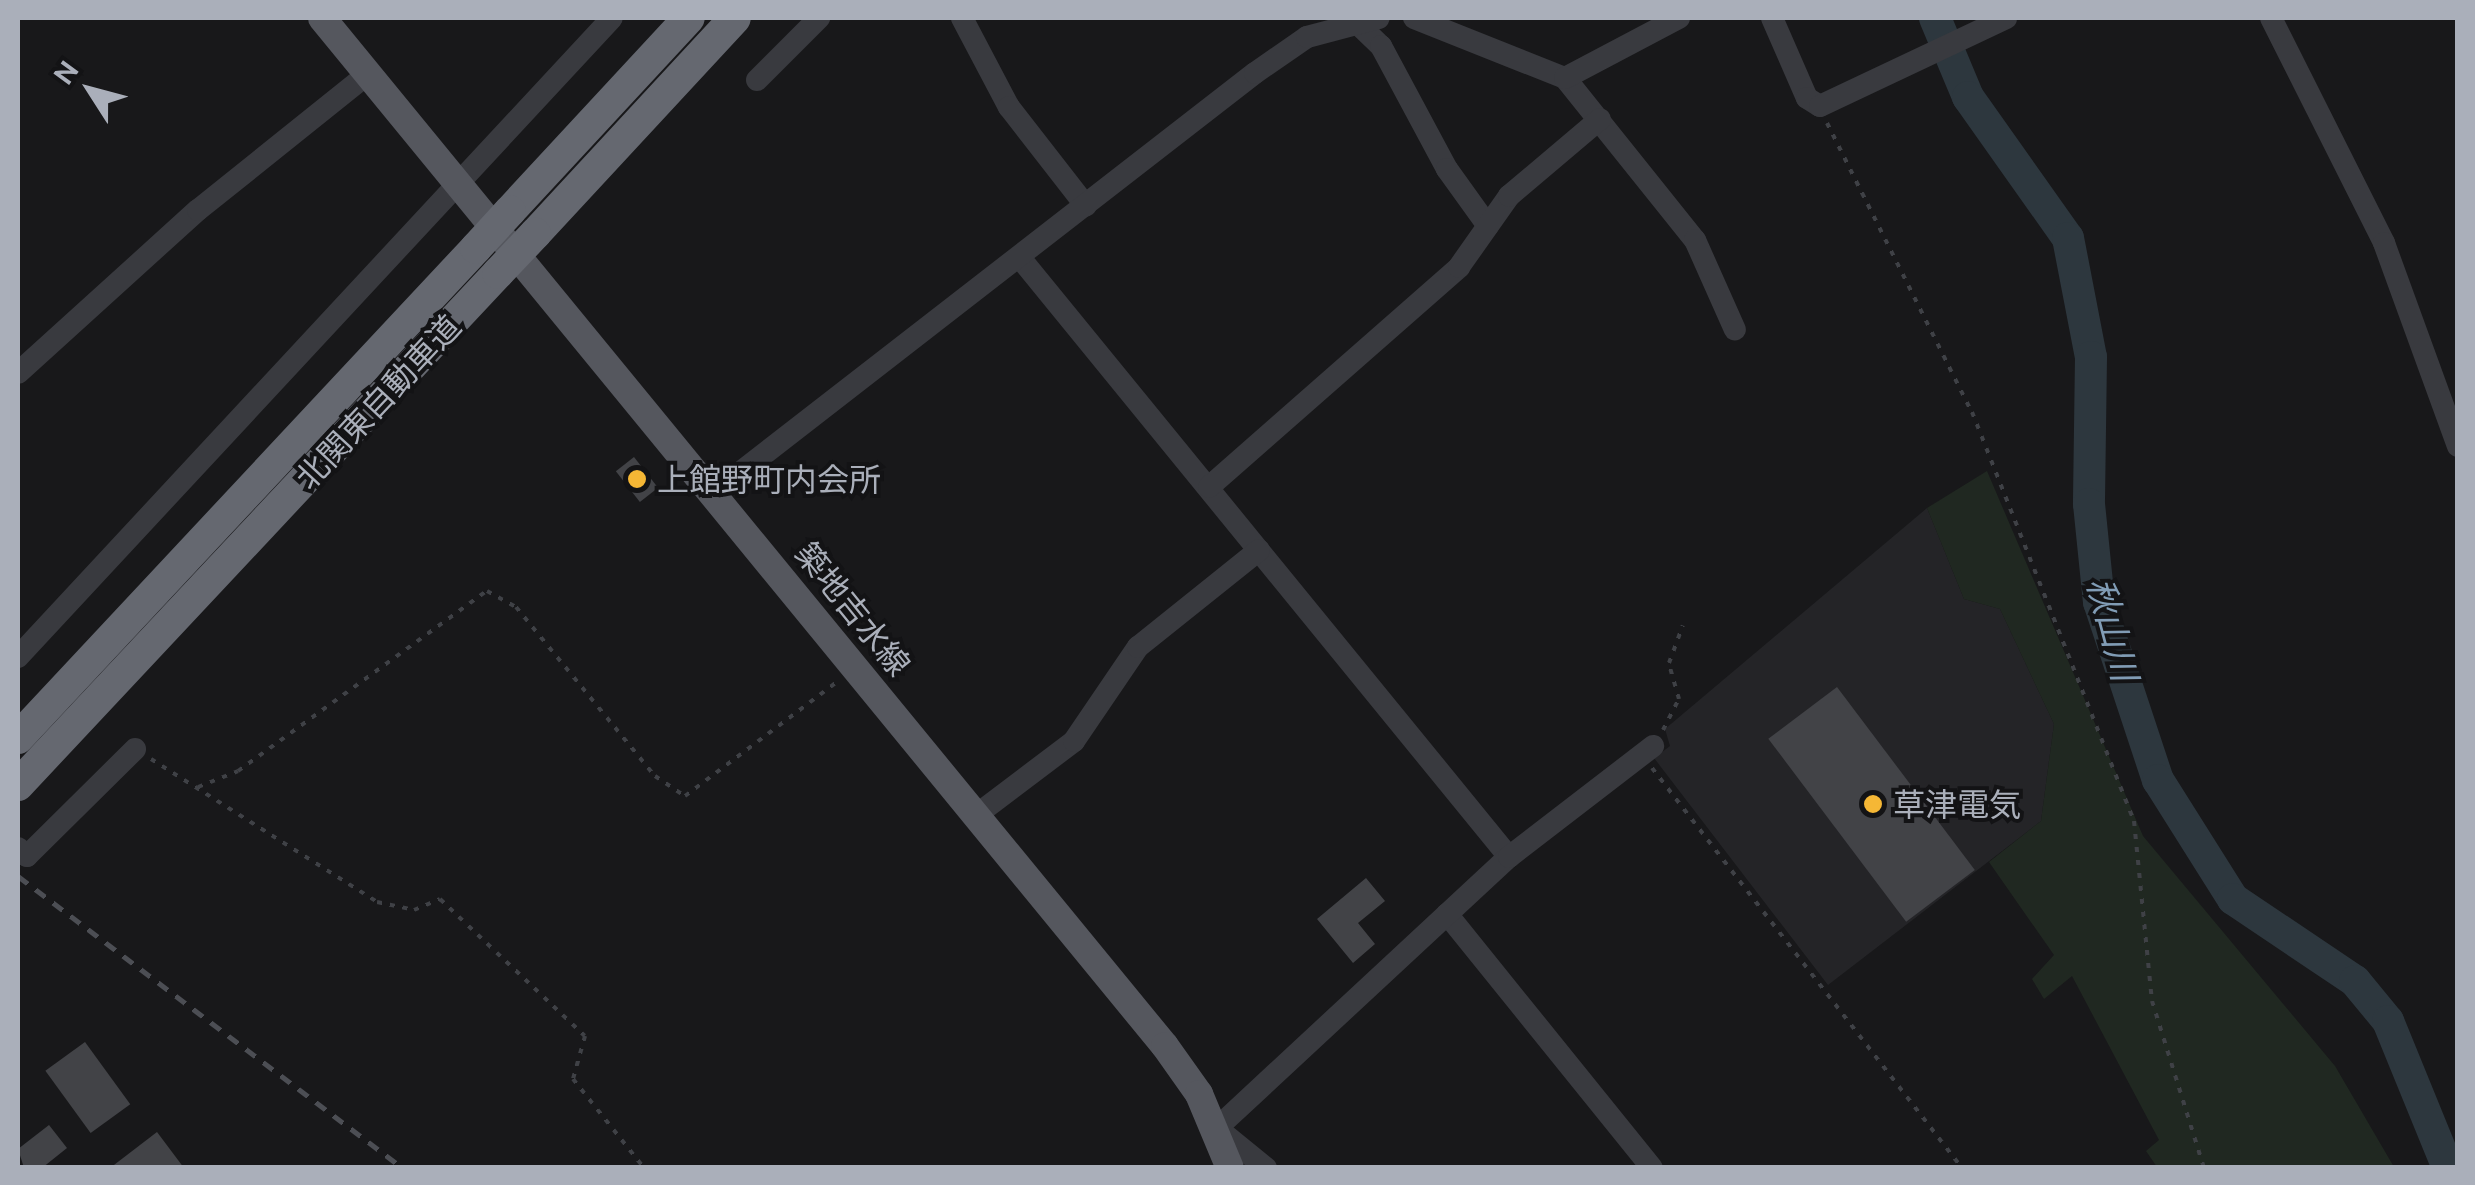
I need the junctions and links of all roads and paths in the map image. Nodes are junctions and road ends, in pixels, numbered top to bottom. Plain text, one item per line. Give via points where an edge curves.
1 (322, 18) edge
2 (612, 18) edge
3 (689, 18) edge
4 (735, 18) edge
5 (819, 18) edge
6 (962, 18) edge
7 (1414, 18) edge
8 (1678, 18) edge
9 (1772, 18) edge
10 (2006, 18) edge
11 (2272, 18) edge
12 (1358, 20) edge
13 (368, 74) junction
14 (1565, 78) junction
15 (757, 80) dead end
16 (1826, 110) junction
17 (1600, 119) junction
18 (460, 186) junction
19 (1086, 206) junction
20 (1488, 226) junction
21 (1021, 260) junction
22 (1736, 330) dead end
23 (18, 373) edge
24 (2458, 446) edge
25 (1208, 488) junction
26 (715, 492) junction
27 (1259, 550) junction
28 (1683, 625) dead end
29 (18, 658) edge
30 (855, 668) junction
31 (18, 738) edge
32 (135, 748) joint
33 (1647, 750) junction
34 (18, 784) edge
35 (198, 787) junction
36 (974, 816) junction
37 (18, 848) edge
38 (1509, 857) junction
39 (1447, 914) junction
40 (1216, 1128) junction
41 (644, 1168) edge
42 (1230, 1168) edge
43 (1266, 1168) edge
44 (1652, 1168) edge
45 (1962, 1168) edge
46 (2204, 1168) edge

1 - 13 main road, 築地吉水線
2 - 18 street
3 - 31 highway, 北関東自動車道, bridge
4 - 34 highway, 北関東自動車道, bridge
5 - 15 street
6 - 19 street via 1009,107
7 - 14 street
8 - 14 street
9 - 16 street via 1807,98
10 - 16 street
11 - 24 street via 2384,244
12 - 19 street via 1308,37 1255,73
12 - 20 street via 1382,46 1447,170
13 - 18 main road, 築地吉水線
13 - 23 street via 198,210
14 - 17 street
16 - 46 path via 1972,412 2134,821 2152,1000
17 - 20 street via 1530,174
17 - 22 street via 1695,240
18 - 26 main road, 築地吉水線
18 - 29 street
19 - 21 street
20 - 25 street via 1460,267
21 - 25 street
21 - 26 street
25 - 27 street
26 - 30 main road, 築地吉水線
27 - 36 street via 1138,648 1074,741
27 - 38 street
28 - 33 path via 1669,662 1680,699
30 - 35 path via 685,796 655,776 516,607 487,591 238,770
30 - 36 main road, 築地吉水線
32 - 35 path
32 - 37 street via 28,856
33 - 38 street
33 - 45 path
35 - 41 path via 377,902 414,910 440,899 586,1036 573,1079
36 - 40 main road, 築地吉水線 via 1166,1046
38 - 39 street
39 - 40 street
39 - 44 street
40 - 42 main road, 築地吉水線
40 - 43 street

